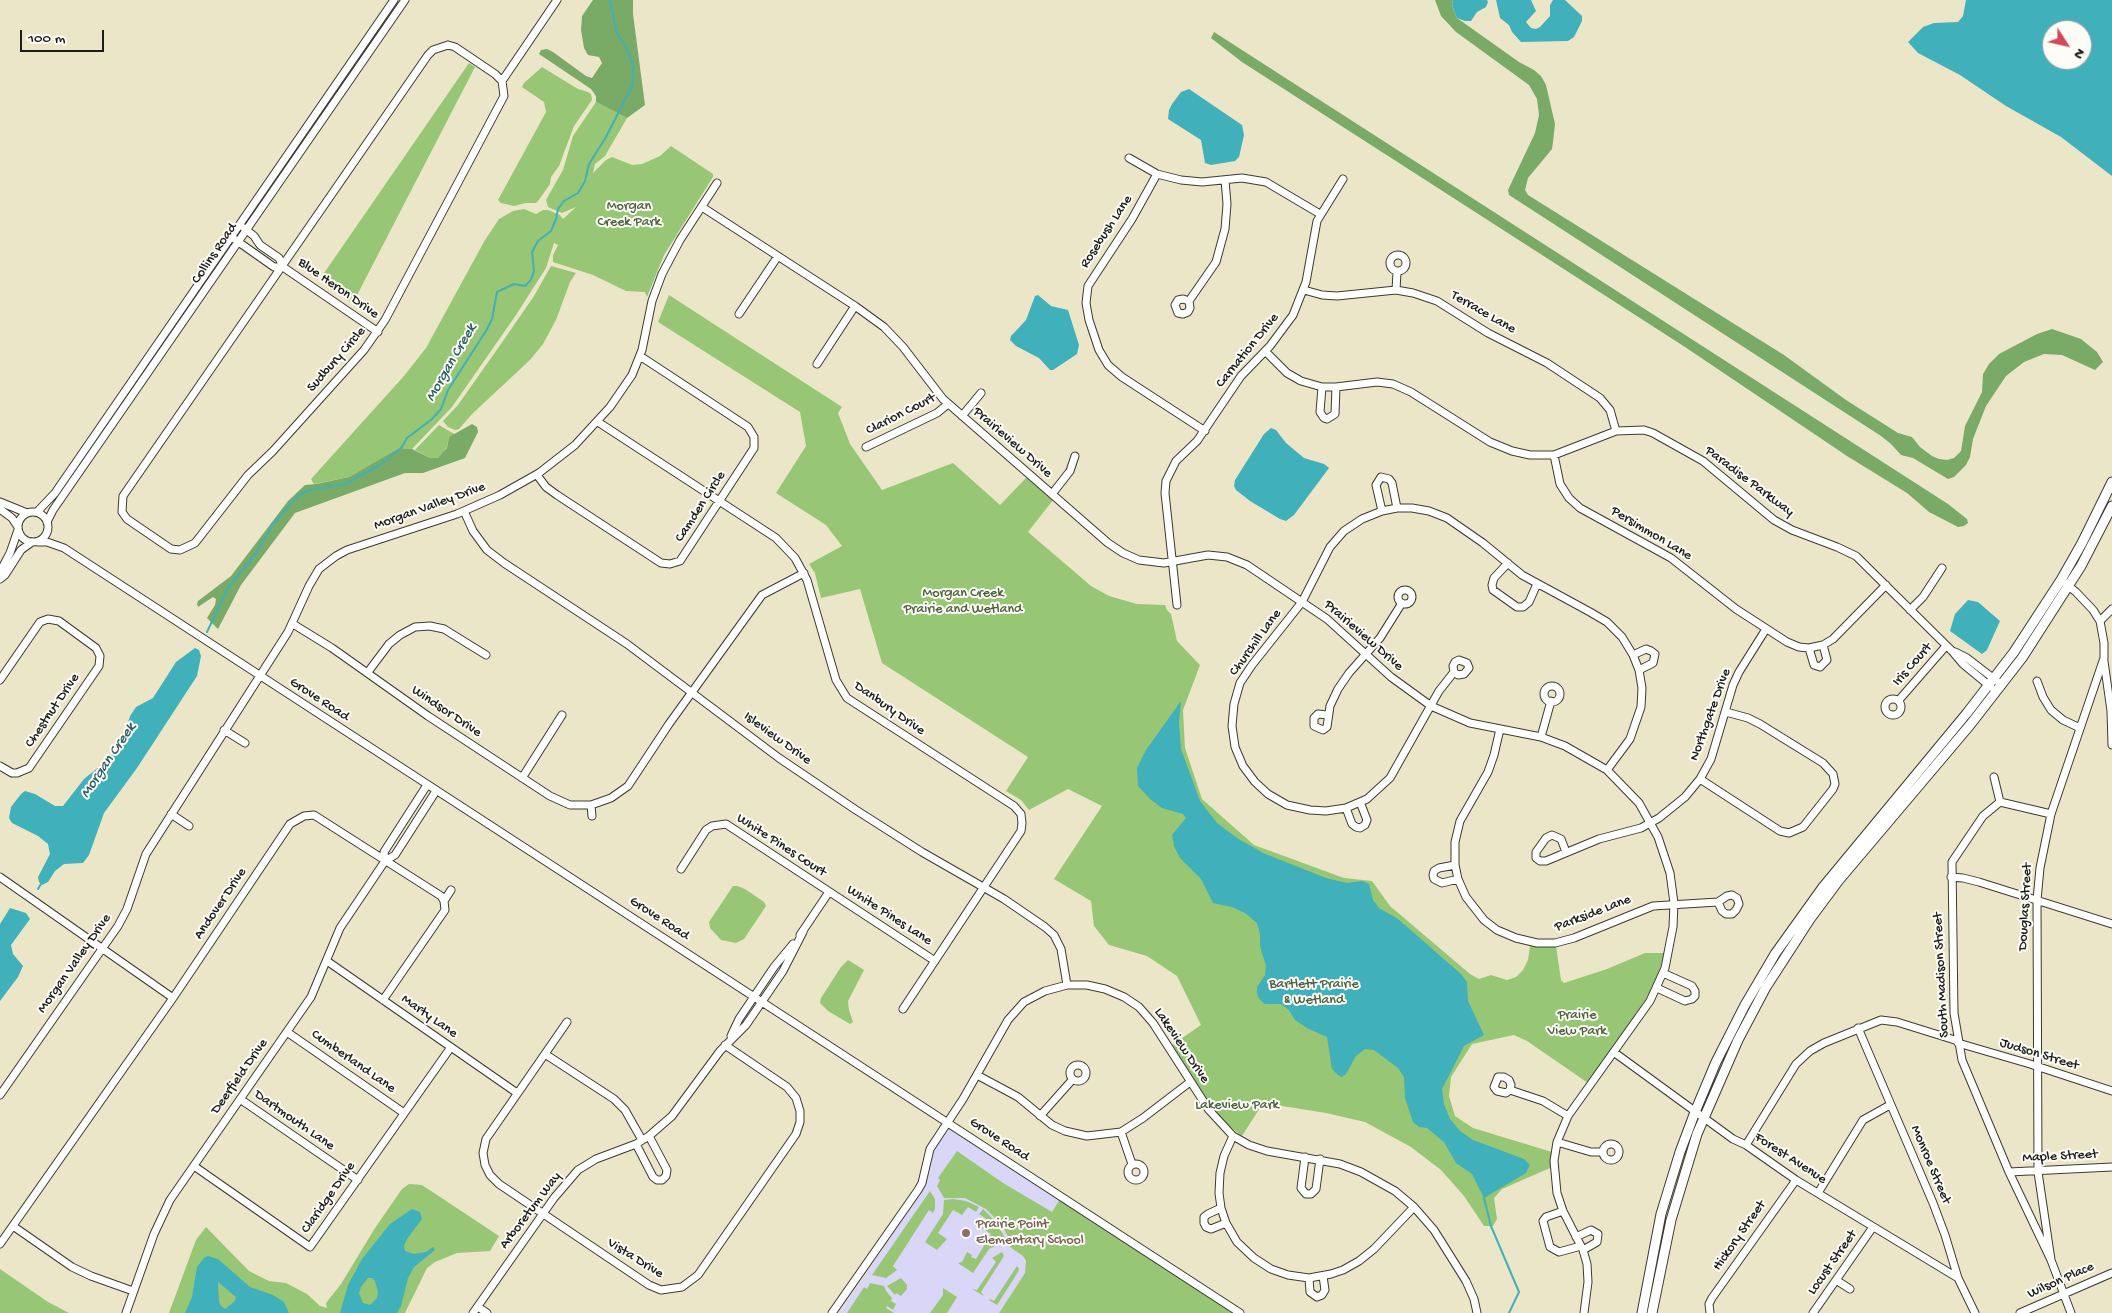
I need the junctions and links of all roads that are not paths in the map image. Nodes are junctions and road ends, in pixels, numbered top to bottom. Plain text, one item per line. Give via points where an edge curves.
1 (394, 0) edge
2 (405, 0) edge
3 (557, 0) edge
4 (502, 81) junction
5 (1130, 158) dead end
6 (1157, 174) junction
7 (1343, 179) dead end
8 (1225, 180) junction
9 (717, 183) dead end
10 (702, 207) junction
11 (1320, 214) junction
12 (239, 224) junction
13 (247, 230) junction
14 (230, 236) junction
15 (239, 242) junction
16 (778, 256) junction
17 (284, 267) junction
18 (1397, 272) dead end
19 (1304, 290) junction
20 (1396, 290) junction
21 (1189, 301) dead end
22 (855, 306) junction
23 (739, 314) dead end
24 (378, 332) junction
25 (1264, 351) junction
26 (640, 356) junction
27 (817, 364) dead end
28 (1322, 387) junction
29 (1336, 387) junction
30 (981, 393) dead end
31 (948, 404) junction
32 (962, 416) junction
33 (598, 422) junction
34 (1205, 431) junction
35 (1616, 431) junction
36 (866, 447) dead end
37 (1554, 455) junction
38 (1075, 456) dead end
39 (537, 475) junction
40 (2112, 482) edge
41 (1052, 494) junction
42 (0, 502) edge
43 (720, 502) junction
44 (2112, 506) edge
45 (1397, 508) junction
46 (0, 509) edge
47 (464, 511) junction
48 (1382, 511) junction
49 (37, 512) junction
50 (27, 513) junction
51 (48, 525) junction
52 (18, 528) junction
53 (35, 542) junction
54 (64, 548) junction
55 (1172, 561) junction
56 (1508, 563) junction
57 (1942, 568) dead end
58 (0, 572) edge
59 (804, 573) junction
60 (0, 579) edge
61 (2061, 580) junction
62 (1537, 584) junction
63 (1886, 585) junction
64 (2069, 587) junction
65 (1302, 602) junction
66 (1402, 603) dead end
67 (1177, 605) dead end
68 (2112, 608) edge
69 (1910, 610) junction
70 (2100, 620) junction
71 (293, 624) junction
72 (1766, 629) junction
73 (1823, 644) junction
74 (1946, 646) junction
75 (1809, 648) junction
76 (110, 654) dead end
77 (1366, 654) junction
78 (486, 655) dead end
79 (1633, 655) junction
80 (100, 656) junction
81 (2104, 658) junction
82 (1639, 670) junction
83 (368, 672) junction
84 (1454, 672) dead end
85 (259, 676) junction
86 (0, 680) edge
87 (2037, 681) dead end
88 (1991, 682) junction
89 (1999, 688) junction
90 (692, 692) junction
91 (1899, 700) dead end
92 (1551, 702) dead end
93 (1431, 706) junction
94 (1726, 712) junction
95 (562, 715) dead end
96 (1328, 715) dead end
97 (2080, 728) junction
98 (1500, 729) junction
99 (224, 730) junction
100 (1541, 737) junction
101 (245, 743) dead end
102 (2112, 745) edge
103 (0, 766) edge
104 (1607, 770) junction
105 (1994, 776) dead end
106 (522, 778) junction
107 (1700, 779) junction
108 (427, 785) junction
109 (436, 791) junction
110 (1360, 802) junction
111 (2000, 802) junction
112 (591, 805) junction
113 (1346, 808) junction
114 (171, 814) junction
115 (2051, 814) junction
116 (592, 816) dead end
117 (1652, 823) junction
118 (188, 826) dead end
119 (1566, 852) junction
120 (385, 861) junction
121 (1455, 865) junction
122 (681, 869) dead end
123 (0, 877) edge
124 (1951, 877) junction
125 (1458, 879) junction
126 (984, 887) junction
127 (451, 890) dead end
128 (829, 892) junction
129 (2037, 900) junction
130 (444, 901) junction
131 (1718, 902) dead end
132 (1674, 903) junction
133 (2112, 924) edge
134 (803, 932) junction
135 (102, 949) junction
136 (327, 961) junction
137 (935, 961) junction
138 (1663, 973) junction
139 (1067, 985) junction
140 (1657, 988) junction
141 (755, 996) junction
142 (173, 998) junction
143 (383, 1000) junction
144 (762, 1001) junction
145 (903, 1009) dead end
146 (567, 1022) dead end
147 (1858, 1028) junction
148 (287, 1032) junction
149 (1958, 1042) junction
150 (727, 1043) junction
151 (451, 1047) junction
152 (1614, 1053) junction
153 (546, 1054) junction
154 (2037, 1066) junction
155 (977, 1075) junction
156 (1073, 1079) dead end
157 (1190, 1082) junction
158 (1510, 1090) dead end
159 (2112, 1090) edge
160 (517, 1093) junction
161 (0, 1095) edge
162 (240, 1099) junction
163 (1890, 1105) junction
164 (1695, 1112) junction
165 (404, 1113) junction
166 (1040, 1116) junction
167 (1568, 1116) junction
168 (1703, 1118) junction
169 (948, 1122) junction
170 (1121, 1132) junction
171 (649, 1136) junction
172 (1233, 1136) junction
173 (639, 1142) junction
174 (1557, 1142) junction
175 (1746, 1145) junction
176 (1603, 1152) dead end
177 (1305, 1157) junction
178 (1320, 1159) junction
179 (1132, 1164) dead end
180 (194, 1166) junction
181 (2112, 1167) edge
182 (2009, 1172) junction
183 (2038, 1172) junction
184 (358, 1180) junction
185 (1796, 1180) junction
186 (1818, 1192) junction
187 (1414, 1207) junction
188 (1221, 1208) junction
189 (1563, 1210) junction
190 (543, 1213) junction
191 (1226, 1223) junction
192 (13, 1226) junction
193 (1873, 1227) junction
194 (1576, 1236) junction
195 (0, 1244) edge
196 (1582, 1248) junction
197 (2051, 1260) junction
198 (2112, 1273) edge
199 (1323, 1276) junction
200 (1309, 1278) junction
201 (1958, 1278) junction
202 (1836, 1280) junction
203 (1850, 1289) dead end
204 (133, 1291) junction
205 (2063, 1294) junction
206 (476, 1310) edge
207 (1710, 1311) edge
208 (126, 1313) edge
209 (487, 1313) edge
210 (832, 1313) edge
211 (1240, 1313) edge
212 (1477, 1313) edge
213 (1584, 1313) edge
214 (1642, 1313) edge
215 (1652, 1313) edge
216 (1814, 1313) edge
217 (1975, 1313) edge
218 (2020, 1313) edge
219 (2071, 1313) edge

1 - 12 street, Collins Road
2 - 13 street, Collins Road
3 - 4 street
4 - 17 street, Sudbury Circle via 455,47 448,45 433,50
4 - 24 street, Sudbury Circle via 504,92 500,105
5 - 6 street
6 - 8 street via 1202,182
6 - 34 street, Rosebush Lane via 1088,286 1089,320 1108,365
7 - 11 street, Carnation Drive
8 - 11 street via 1242,178 1266,182
8 - 21 street via 1227,204 1222,244 1216,262
9 - 10 street, Morgan Valley Drive
10 - 16 street, Prairieview Drive
10 - 26 street, Morgan Valley Drive via 662,274 652,301
11 - 19 street, Carnation Drive
12 - 13 street, Blue Heron Drive
12 - 14 street, Collins Road
13 - 15 street, Collins Road
13 - 17 street, Blue Heron Drive via 260,245 279,258
14 - 15 street, Blue Heron Drive
14 - 49 street, Collins Road via 55,493
15 - 17 street, Blue Heron Drive via 274,267
15 - 51 street, Collins Road via 53,510
16 - 22 street, Prairieview Drive
16 - 23 street
17 - 24 street, Blue Heron Drive
17 - 24 street, Sudbury Circle via 123,496 122,512 127,519 171,549 180,550 195,543 248,475 276,448
18 - 20 street
19 - 20 street, Terrace Lane via 1337,296
19 - 25 street, Carnation Drive via 1293,315
20 - 35 street, Terrace Lane via 1437,301 1488,333 1547,363 1603,400 1610,410
22 - 27 street
22 - 31 street, Prairieview Drive via 894,336
25 - 28 street, Paradise Parkway via 1287,373
25 - 34 street, Carnation Drive via 1241,376
26 - 33 street, Morgan Valley Drive via 625,386
26 - 43 street, Camden Circle via 748,427 754,437 754,448
28 - 29 street, Paradise Parkway
28 - 29 street via 1320,412 1327,419 1335,414
29 - 37 street, Paradise Parkway via 1377,382 1393,384 1512,452
30 - 32 street
31 - 32 street, Prairieview Drive
31 - 36 street, Clarion Court via 937,413
32 - 41 street, Prairieview Drive
33 - 39 street, Morgan Valley Drive
33 - 43 street, Danbury Drive
34 - 55 street, Carnation Drive via 1176,461 1166,481
35 - 37 street, Paradise Parkway
35 - 63 street, Paradise Parkway via 1653,432 1690,453 1774,520 1847,551
37 - 72 street, Persimmon Lane via 1560,484 1580,508 1671,558
38 - 41 street via 1070,471
39 - 43 street, Camden Circle via 557,495 661,563 680,561
39 - 47 street, Morgan Valley Drive
40 - 61 main road
41 - 55 street, Prairieview Drive via 1122,553 1139,560
42 - 50 street
43 - 59 street, Danbury Drive via 776,538
44 - 64 main road
45 - 48 street, Churchill Lane
45 - 48 street via 1390,478 1382,476 1376,485
45 - 56 street, Churchill Lane via 1429,511 1447,518
46 - 52 street via 12,518
47 - 71 street, Morgan Valley Drive via 336,556 313,578
47 - 90 street, Isleview Drive via 487,550
48 - 65 street, Churchill Lane via 1362,519 1340,535 1330,547
49 - 50 street
49 - 51 street
50 - 52 street via 21,517
51 - 53 street via 44,538
51 - 54 street, Grove Road via 53,537
52 - 53 street via 22,538
52 - 58 street
53 - 54 street, Grove Road via 48,542
53 - 60 street via 22,550
54 - 85 street, Grove Road
55 - 65 street, Prairieview Drive via 1208,555 1228,557 1248,565
55 - 67 street, Carnation Drive
56 - 62 street, Churchill Lane
56 - 62 street via 1494,578 1493,590 1517,607 1529,602
57 - 69 street via 1923,598
59 - 90 street, Windsor Drive via 762,595
59 - 126 street, Danbury Drive via 836,680 847,698 1014,806 1020,814 1020,831
61 - 64 street
61 - 88 main road
62 - 79 street, Churchill Lane via 1607,622
63 - 69 street, Paradise Parkway
63 - 73 street via 1833,639
64 - 70 street
64 - 89 main road
65 - 77 street, Prairieview Drive via 1343,632
65 - 113 street, Churchill Lane via 1240,683 1232,726 1235,747 1255,782 1287,805 1326,811
66 - 77 street
68 - 70 street
69 - 74 street, Paradise Parkway
70 - 81 street, Douglas Street
71 - 83 street, Windsor Drive
71 - 85 street, Morgan Valley Drive
72 - 75 street, Persimmon Lane via 1787,642
72 - 94 street, Northgate Drive via 1739,672
73 - 75 street
73 - 75 street via 1826,660 1820,667 1814,666
74 - 88 street, Paradise Parkway via 1967,658
74 - 91 street, Iris Court
76 - 80 street
77 - 93 street, Prairieview Drive
77 - 96 street via 1338,689
78 - 83 street via 444,629 415,627 389,644
79 - 82 street, Churchill Lane
79 - 82 street via 1646,650 1656,654 1653,663
80 - 86 street via 96,648 59,621 48,619 40,622
80 - 103 street, Chestnut Drive via 99,666 31,766 18,773
81 - 97 street, Douglas Street
81 - 102 street
82 - 104 street, Churchill Lane via 1642,688 1639,716 1630,739
83 - 106 street, Windsor Drive
84 - 93 street, Churchill Lane
85 - 99 street, Morgan Valley Drive
85 - 108 street, Grove Road
87 - 97 street via 2051,710
88 - 89 street, Paradise Parkway
88 - 164 main road via 1800,917 1745,1005
89 - 168 main road via 1810,919 1753,1009
90 - 112 street, Windsor Drive via 628,786 611,798
90 - 126 street, Isleview Drive via 779,758 853,808
92 - 100 street
93 - 98 street, Prairieview Drive via 1470,723
93 - 110 street, Churchill Lane via 1390,778
94 - 107 street, Northgate Drive via 1711,759
94 - 107 street via 1760,724 1823,763 1833,774 1835,784 1803,827 1789,833 1780,831
95 - 106 street
97 - 115 street, Douglas Street
98 - 100 street, Prairieview Drive
98 - 121 street, Parkside Lane via 1488,772 1460,821 1455,842
99 - 101 street
99 - 114 street, Morgan Valley Drive
100 - 104 street, Prairieview Drive via 1582,754
104 - 117 street, Prairieview Drive via 1626,788
105 - 111 street
106 - 112 street, Windsor Drive via 560,802
107 - 117 street, Northgate Drive via 1677,804
108 - 109 street, Grove Road
108 - 120 street via 384,852
109 - 120 street via 395,855
109 - 141 street, Grove Road
110 - 113 street, Churchill Lane
110 - 113 street via 1367,820 1360,828 1352,824
111 - 115 street
111 - 124 street, South Madison Street via 1983,816 1952,862
112 - 116 street
114 - 118 street
114 - 135 street, Morgan Valley Drive via 146,854 125,914
115 - 129 street, Douglas Street
117 - 119 street, Northgate Drive
117 - 132 street, Prairieview Drive via 1665,854
119 - 119 street, Northgate Drive via 1561,839 1552,835 1536,852 1536,858 1546,861
120 - 130 street, Andover Drive
120 - 136 street, Deerfield Drive via 340,928
120 - 142 street, Andover Drive via 314,815 297,819 290,824
121 - 125 street, Parkside Lane
121 - 125 street via 1439,868 1433,875 1442,883
122 - 128 street, White Pines Court via 706,830 726,824
123 - 135 street
124 - 129 street
124 - 149 street, South Madison Street via 1954,1013
125 - 132 street, Parkside Lane via 1466,897 1484,920 1527,942 1555,943 1574,938 1652,906
126 - 137 street, Danbury Drive
126 - 139 street, Isleview Drive via 1054,935 1061,949
127 - 130 street
128 - 134 street, Arboretum Way
128 - 137 street, White Pines Lane
129 - 133 street
129 - 154 street, Douglas Street
130 - 143 street via 444,910
131 - 132 street, Parkside Lane
132 - 138 street, Prairieview Drive via 1674,927
134 - 141 street, Arboretum Way
134 - 144 street, Arboretum Way via 783,971
135 - 142 street
135 - 161 street, Morgan Valley Drive
136 - 143 street, Marty Lane
136 - 148 street, Deerfield Drive via 311,997
137 - 145 street, Danbury Drive
138 - 140 street, Prairieview Drive
138 - 140 street via 1692,986 1695,996 1685,1001
139 - 155 street, Lakeview Drive via 1045,991 1023,1003 1008,1020
139 - 157 street, Lakeview Drive via 1105,989 1138,1007 1153,1023
140 - 152 street, Prairieview Drive
141 - 144 street, Grove Road
141 - 150 street, Arboretum Way
142 - 192 street, Andover Drive
143 - 151 street, Marty Lane
144 - 150 street, Arboretum Way via 746,1025
144 - 169 street, Grove Road
146 - 153 street, Vista Drive
147 - 149 street, Judson Street via 1890,1020
147 - 163 street, Monroe Street
147 - 175 street, Judson Street via 1810,1051 1796,1064
148 - 162 street, Deerfield Drive
148 - 165 street, Cumberland Lane
149 - 154 street, Judson Street
149 - 182 street, South Madison Street via 1962,1060
150 - 171 street, Arboretum Way via 672,1116
150 - 190 street, Vista Drive via 787,1087 796,1098 800,1122 796,1134 698,1275 686,1285 661,1290
151 - 160 street, Marty Lane
151 - 165 street, Claridge Drive
152 - 164 street, Forest Avenue
152 - 167 street, Prairieview Drive
153 - 160 street, Vista Drive
153 - 173 street via 614,1099 625,1110
154 - 159 street, Judson Street
154 - 183 street, Douglas Street
155 - 166 street via 1018,1097
155 - 169 street, Lakeview Drive
156 - 166 street
157 - 170 street
157 - 172 street, Lakeview Drive via 1209,1110
158 - 167 street via 1543,1101
160 - 190 street, Vista Drive via 486,1139 485,1165 499,1184
162 - 180 street, Deerfield Drive
162 - 184 street, Dartmouth Lane
163 - 186 street via 1863,1120
163 - 201 street, Monroe Street via 1945,1234
164 - 168 street, Forest Avenue
164 - 214 main road via 1662,1214
165 - 184 street, Claridge Drive
166 - 170 street via 1074,1134 1097,1136
167 - 174 street, Prairieview Drive
168 - 175 street, Forest Avenue
168 - 215 main road via 1671,1220
169 - 210 street, Lakeview Drive via 930,1148 918,1190
169 - 211 street, Grove Road
170 - 179 street
171 - 173 street, Arboretum Way
171 - 173 street via 667,1170 662,1180 653,1177
172 - 177 street, Lakeview Drive via 1267,1151
172 - 188 street via 1220,1173
173 - 190 street, Arboretum Way via 578,1170
174 - 176 street via 1591,1152
174 - 189 street, Prairieview Drive via 1554,1176
175 - 185 street, Forest Avenue
177 - 178 street, Lakeview Drive
177 - 178 street via 1301,1188 1306,1194 1316,1189
178 - 187 street, Lakeview Drive via 1361,1172 1391,1188
180 - 184 street, Claridge Drive via 310,1247
180 - 204 street, Deerfield Drive via 161,1215
181 - 183 street, Maple Street
182 - 183 street, Maple Street
182 - 197 street, South Madison Street
183 - 197 street, Douglas Street
185 - 186 street, Forest Avenue
185 - 207 street, Hickory Street via 1712,1298
186 - 193 street, Forest Avenue
187 - 199 street via 1359,1261
187 - 212 street, Lakeview Drive via 1434,1230 1457,1266 1474,1299
188 - 191 street
188 - 191 street via 1204,1217 1204,1223 1211,1229
189 - 194 street, Prairieview Drive
189 - 196 street via 1543,1221 1550,1247 1557,1252
190 - 206 street, Arboretum Way
191 - 200 street via 1237,1242 1260,1262 1282,1272
192 - 195 street, Andover Drive
192 - 204 street via 72,1267
193 - 201 street, Forest Avenue
193 - 202 street, Locust Street
194 - 196 street, Prairieview Drive
194 - 196 street via 1591,1230 1598,1234 1597,1242
196 - 213 street, Prairieview Drive via 1588,1282
197 - 205 street, South Madison Street
198 - 205 street, Wilson Place
199 - 200 street
199 - 200 street via 1325,1290 1317,1296 1310,1292
201 - 217 street, Monroe Street
202 - 203 street
202 - 216 street, Locust Street
204 - 208 street, Deerfield Drive
205 - 218 street, Wilson Place
205 - 219 street, South Madison Street
206 - 209 street

